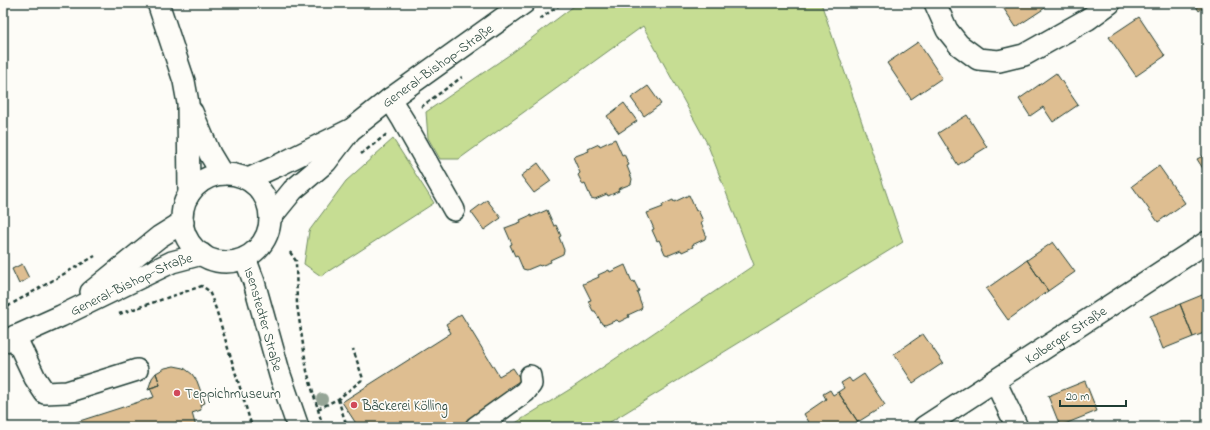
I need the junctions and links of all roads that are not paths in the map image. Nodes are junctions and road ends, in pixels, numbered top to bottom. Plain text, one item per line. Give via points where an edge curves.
1 (158, 3) edge
2 (524, 3) edge
3 (935, 3) edge
4 (1110, 3) edge
5 (390, 99) junction
6 (188, 102) junction
7 (352, 129) junction
8 (222, 174) junction
9 (248, 179) junction
10 (189, 194) junction
11 (454, 210) dead end
12 (270, 217) junction
13 (183, 222) junction
14 (1207, 242) edge
15 (202, 254) junction
16 (245, 258) junction
17 (61, 316) junction
18 (9, 339) edge
19 (137, 370) dead end
20 (530, 376) dead end
21 (995, 381) junction
22 (298, 427) edge
23 (476, 427) edge
24 (924, 427) edge
25 (1017, 427) edge

1 - 6 street via 184,81
2 - 5 street, General-Bishop-Straße
3 - 4 street via 947,30 959,45 978,58 999,61 1024,55 1088,19
5 - 7 street, General-Bishop-Straße
5 - 11 street
6 - 8 street via 210,154
6 - 10 street
7 - 9 street, General-Bishop-Straße
7 - 12 street, General-Bishop-Straße via 326,162 293,190
8 - 9 street
8 - 10 street via 207,178
9 - 12 street via 264,195 269,205
10 - 13 street via 183,212
12 - 16 street via 264,241 256,251
13 - 15 street via 192,246
13 - 17 street, General-Bishop-Straße via 159,237
14 - 21 street, Kolberger Straße
15 - 16 street via 223,262
15 - 17 street, General-Bishop-Straße via 172,262
16 - 22 street, Isenstedter Straße
17 - 18 street, General-Bishop-Straße
18 - 19 street via 45,393 67,392
20 - 23 street via 530,384 525,392
21 - 24 street, Kolberger Straße
21 - 25 street

